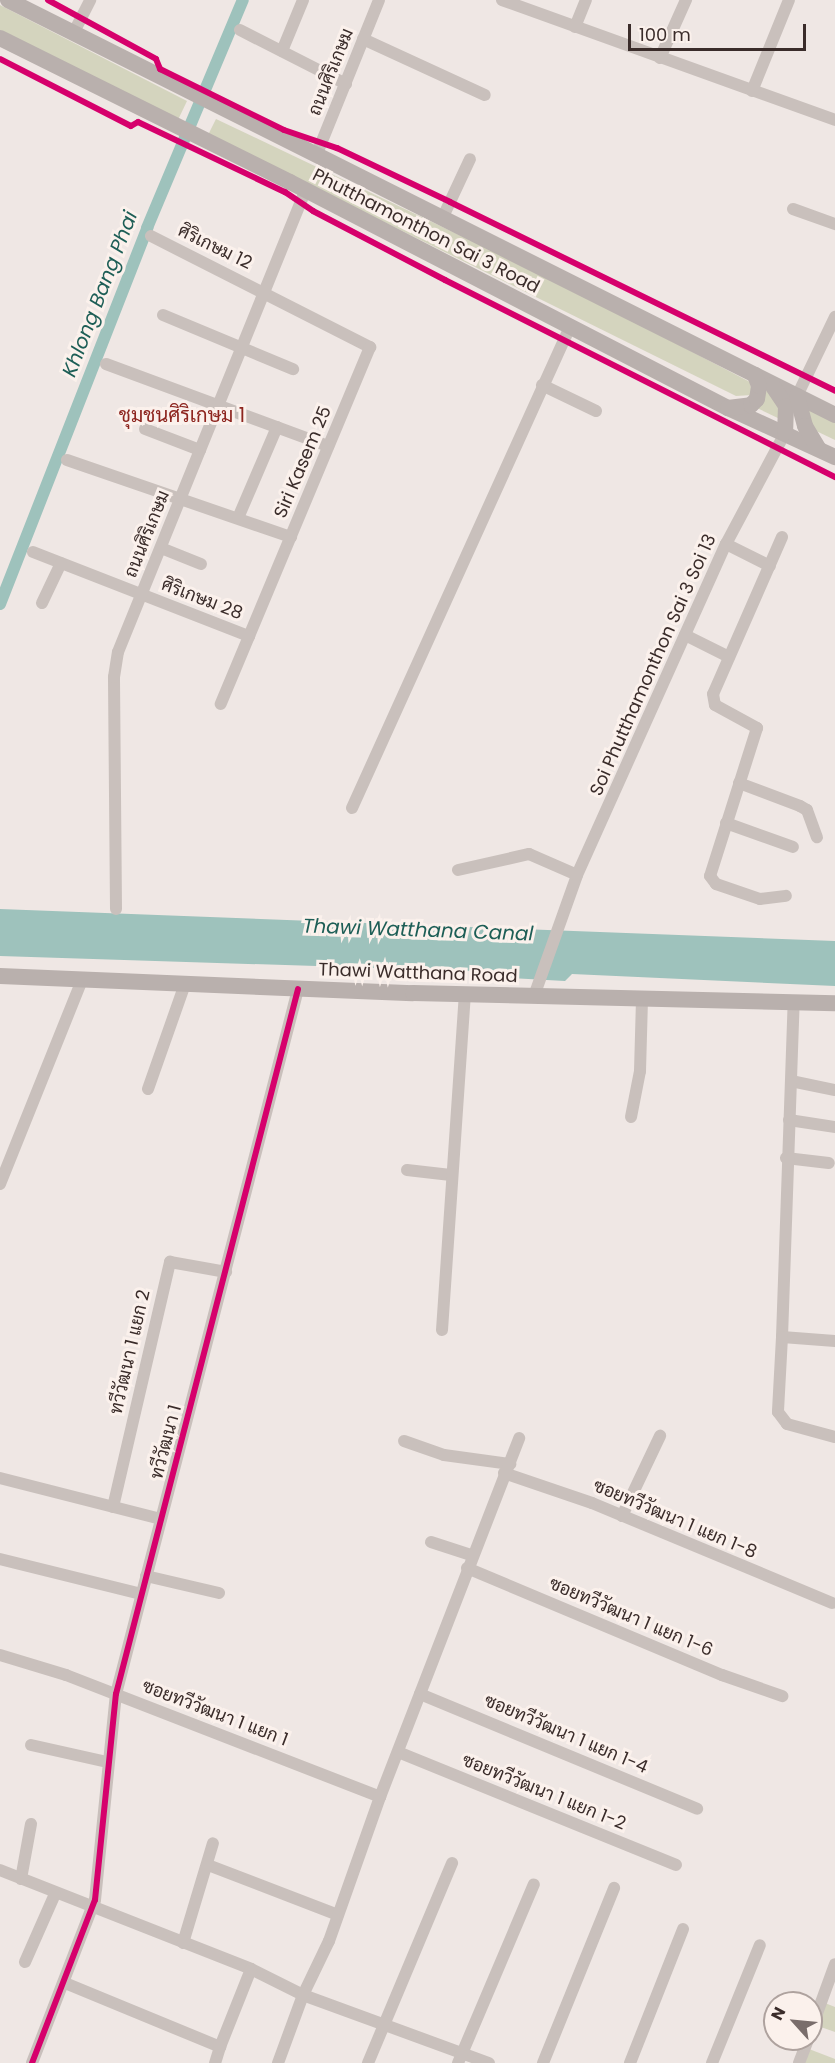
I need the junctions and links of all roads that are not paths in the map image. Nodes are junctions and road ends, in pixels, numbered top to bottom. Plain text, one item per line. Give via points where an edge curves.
1 (8, 0) edge
2 (90, 0) edge
3 (303, 0) edge
4 (379, 0) edge
5 (502, 0) edge
6 (586, 0) edge
7 (686, 0) edge
8 (789, 0) edge
9 (575, 27) junction
10 (240, 30) dead end
11 (73, 34) junction
12 (0, 38) edge
13 (363, 39) junction
14 (282, 51) junction
15 (660, 58) junction
16 (346, 84) junction
17 (753, 91) junction
18 (485, 95) dead end
19 (834, 116) edge
20 (316, 156) junction
21 (470, 159) dead end
22 (306, 190) junction
23 (793, 209) dead end
24 (442, 219) junction
25 (835, 224) edge
26 (151, 236) dead end
27 (263, 291) junction
28 (163, 315) dead end
29 (835, 317) edge
30 (570, 327) junction
31 (241, 345) junction
32 (106, 364) dead end
33 (292, 369) dead end
34 (755, 375) junction
35 (771, 383) junction
36 (542, 385) junction
37 (797, 396) junction
38 (217, 404) junction
39 (728, 408) junction
40 (596, 411) dead end
41 (835, 415) edge
42 (277, 427) junction
43 (145, 429) dead end
44 (785, 433) junction
45 (328, 446) junction
46 (818, 448) junction
47 (200, 450) junction
48 (835, 457) edge
49 (67, 459) dead end
50 (181, 499) junction
51 (238, 518) junction
52 (291, 537) junction
53 (782, 537) dead end
54 (726, 544) junction
55 (161, 548) junction
56 (33, 552) dead end
57 (61, 563) junction
58 (201, 564) dead end
59 (770, 566) junction
60 (142, 596) junction
61 (42, 603) dead end
62 (686, 635) junction
63 (249, 636) junction
64 (729, 657) junction
65 (221, 704) dead end
66 (739, 783) junction
67 (352, 808) dead end
68 (726, 824) junction
69 (817, 837) dead end
70 (793, 847) dead end
71 (458, 870) dead end
72 (578, 875) junction
73 (786, 896) dead end
74 (116, 909) dead end
75 (0, 976) edge
76 (82, 980) junction
77 (185, 984) junction
78 (297, 988) junction
79 (465, 994) junction
80 (534, 996) junction
81 (642, 998) junction
82 (794, 1001) junction
83 (835, 1003) edge
84 (791, 1081) junction
85 (148, 1089) dead end
86 (835, 1090) edge
87 (631, 1117) dead end
88 (789, 1120) junction
89 (835, 1127) edge
90 (786, 1158) junction
91 (829, 1163) dead end
92 (407, 1170) dead end
93 (451, 1175) junction
94 (0, 1184) edge
95 (226, 1272) junction
96 (442, 1330) dead end
97 (782, 1337) junction
98 (835, 1341) edge
99 (660, 1436) dead end
100 (835, 1437) edge
101 (519, 1438) dead end
102 (404, 1441) dead end
103 (507, 1469) junction
104 (0, 1478) edge
105 (113, 1507) junction
106 (622, 1516) junction
107 (161, 1519) junction
108 (430, 1542) dead end
109 (0, 1559) edge
110 (469, 1562) junction
111 (146, 1576) junction
112 (219, 1593) dead end
113 (141, 1594) junction
114 (832, 1603) dead end
115 (0, 1655) edge
116 (116, 1694) junction
117 (420, 1694) junction
118 (782, 1696) dead end
119 (31, 1745) dead end
120 (398, 1752) junction
121 (107, 1762) junction
122 (380, 1797) junction
123 (697, 1809) dead end
124 (31, 1824) dead end
125 (213, 1843) dead end
126 (452, 1863) dead end
127 (208, 1865) junction
128 (676, 1865) dead end
129 (0, 1870) edge
130 (21, 1879) junction
131 (534, 1884) dead end
132 (614, 1888) dead end
133 (55, 1894) junction
134 (91, 1907) junction
135 (338, 1915) junction
136 (683, 1929) dead end
137 (183, 1943) junction
138 (760, 1945) dead end
139 (25, 1962) dead end
140 (835, 1964) edge
141 (251, 1969) junction
142 (65, 1983) junction
143 (303, 1995) junction
144 (823, 1997) edge
145 (385, 2022) junction
146 (220, 2047) junction
147 (460, 2058) edge
148 (36, 2062) edge
149 (215, 2063) edge
150 (278, 2063) edge
151 (369, 2063) edge
152 (489, 2063) edge
153 (543, 2063) edge
154 (630, 2063) edge
155 (712, 2063) edge

1 - 11 main road, Phutthamonthon Sai 3 Road
2 - 11 street
3 - 14 street
4 - 13 street, ถนนศิริเกษม
5 - 9 street
6 - 9 street
7 - 15 street
8 - 17 street
9 - 15 street
10 - 14 street
11 - 20 main road, Phutthamonthon Sai 3 Road
12 - 22 main road, Phutthamonthon Sai 3 Road
13 - 16 street, ถนนศิริเกษม
13 - 18 street
14 - 16 street
15 - 17 street
16 - 20 street, ถนนศิริเกษม
17 - 19 street
20 - 24 main road, Phutthamonthon Sai 3 Road
21 - 24 street
22 - 27 street, ถนนศิริเกษม
22 - 30 main road, Phutthamonthon Sai 3 Road
23 - 25 street
24 - 34 main road, Phutthamonthon Sai 3 Road
26 - 27 street, ศิริเกษม 12
27 - 31 street, ถนนศิริเกษม
27 - 45 street, Siri Kasem 25 via 370,347
28 - 31 street
29 - 37 street
30 - 36 street
30 - 39 main road, Phutthamonthon Sai 3 Road
31 - 33 street
31 - 38 street, ถนนศิริเกษม
32 - 38 street
34 - 35 main road, Phutthamonthon Sai 3 Road
34 - 39 main road via 759,386 757,399 744,407
35 - 37 main road, Phutthamonthon Sai 3 Road
35 - 44 main road via 786,406
36 - 40 street
36 - 67 street
37 - 41 main road, Phutthamonthon Sai 3 Road
37 - 46 main road via 805,426
38 - 42 street
38 - 47 street, ถนนศิริเกษม
39 - 44 main road, Phutthamonthon Sai 3 Road
42 - 45 street
42 - 51 street
43 - 47 street
44 - 46 main road, Phutthamonthon Sai 3 Road
44 - 54 street, Soi Phutthamonthon Sai 3 Soi 13
45 - 52 street, Siri Kasem 25
46 - 48 main road, Phutthamonthon Sai 3 Road
47 - 50 street, ถนนศิริเกษม
49 - 50 street
50 - 51 street
50 - 55 street, ถนนศิริเกษม
51 - 52 street
52 - 63 street, Siri Kasem 25
53 - 59 street
54 - 59 street
54 - 62 street, Soi Phutthamonthon Sai 3 Soi 13
55 - 58 street
55 - 60 street, ถนนศิริเกษม
56 - 57 street, ศิริเกษม 28
57 - 60 street, ศิริเกษม 28
57 - 61 street
59 - 64 street
60 - 63 street, ศิริเกษม 28
60 - 74 street, ถนนศิริเกษม via 115,665
62 - 64 street
62 - 72 street, Soi Phutthamonthon Sai 3 Soi 13
63 - 65 street, Siri Kasem 25
64 - 66 street via 712,700 757,728
66 - 68 street
66 - 69 street via 807,810
68 - 70 street
68 - 73 street via 711,868 711,881 759,900
71 - 72 street via 529,854
72 - 80 street, Soi Phutthamonthon Sai 3 Soi 13
75 - 76 main road, Thawi Watthana Road
76 - 77 main road, Thawi Watthana Road
76 - 94 street
77 - 78 main road, Thawi Watthana Road
77 - 85 street
78 - 79 main road, Thawi Watthana Road
78 - 95 street, ทวีวัฒนา 1
79 - 80 main road, Thawi Watthana Road
79 - 93 street
80 - 81 main road, Thawi Watthana Road
81 - 82 main road, Thawi Watthana Road
81 - 87 street via 640,1071
82 - 83 main road, Thawi Watthana Road
82 - 84 street
84 - 86 street
84 - 88 street
88 - 89 street
88 - 90 street
90 - 91 street
90 - 97 street
92 - 93 street
93 - 96 street
95 - 105 street, ทวีวัฒนา 1 แยก 2 via 170,1262
95 - 107 street, ทวีวัฒนา 1
97 - 98 street
97 - 100 street via 778,1412 782,1420
99 - 106 street
101 - 103 street
102 - 103 street, ซอยทวีวัฒนา 1 แยก 1-8 via 444,1455
103 - 106 street, ซอยทวีวัฒนา 1 แยก 1-8
103 - 110 street
104 - 105 street
105 - 107 street
106 - 114 street, ซอยทวีวัฒนา 1 แยก 1-8
107 - 111 street, ทวีวัฒนา 1
108 - 110 street, ซอยทวีวัฒนา 1 แยก 1-6
109 - 113 street
110 - 117 street
110 - 118 street, ซอยทวีวัฒนา 1 แยก 1-6 via 722,1675
111 - 112 street
111 - 113 street, ทวีวัฒนา 1
113 - 116 street, ทวีวัฒนา 1
115 - 116 street, ซอยทวีวัฒนา 1 แยก 1
116 - 121 street, ทวีวัฒนา 1
116 - 122 street, ซอยทวีวัฒนา 1 แยก 1
117 - 120 street
117 - 123 street, ซอยทวีวัฒนา 1 แยก 1-4
119 - 121 street
120 - 122 street
120 - 128 street, ซอยทวีวัฒนา 1 แยก 1-2
121 - 134 street, ทวีวัฒนา 1 via 99,1874
122 - 135 street
124 - 130 street
125 - 127 street
126 - 145 street
127 - 135 street
127 - 137 street
129 - 130 street
130 - 133 street
131 - 147 street
132 - 153 street
133 - 134 street
133 - 139 street
134 - 137 street
134 - 142 street, ทวีวัฒนา 1
135 - 143 street
136 - 154 street
137 - 141 street
138 - 155 street
140 - 144 street
141 - 143 street
141 - 146 street
142 - 146 street
142 - 148 street, ทวีวัฒนา 1
143 - 145 street
143 - 150 street
145 - 147 street
145 - 151 street
146 - 149 street
147 - 152 street

